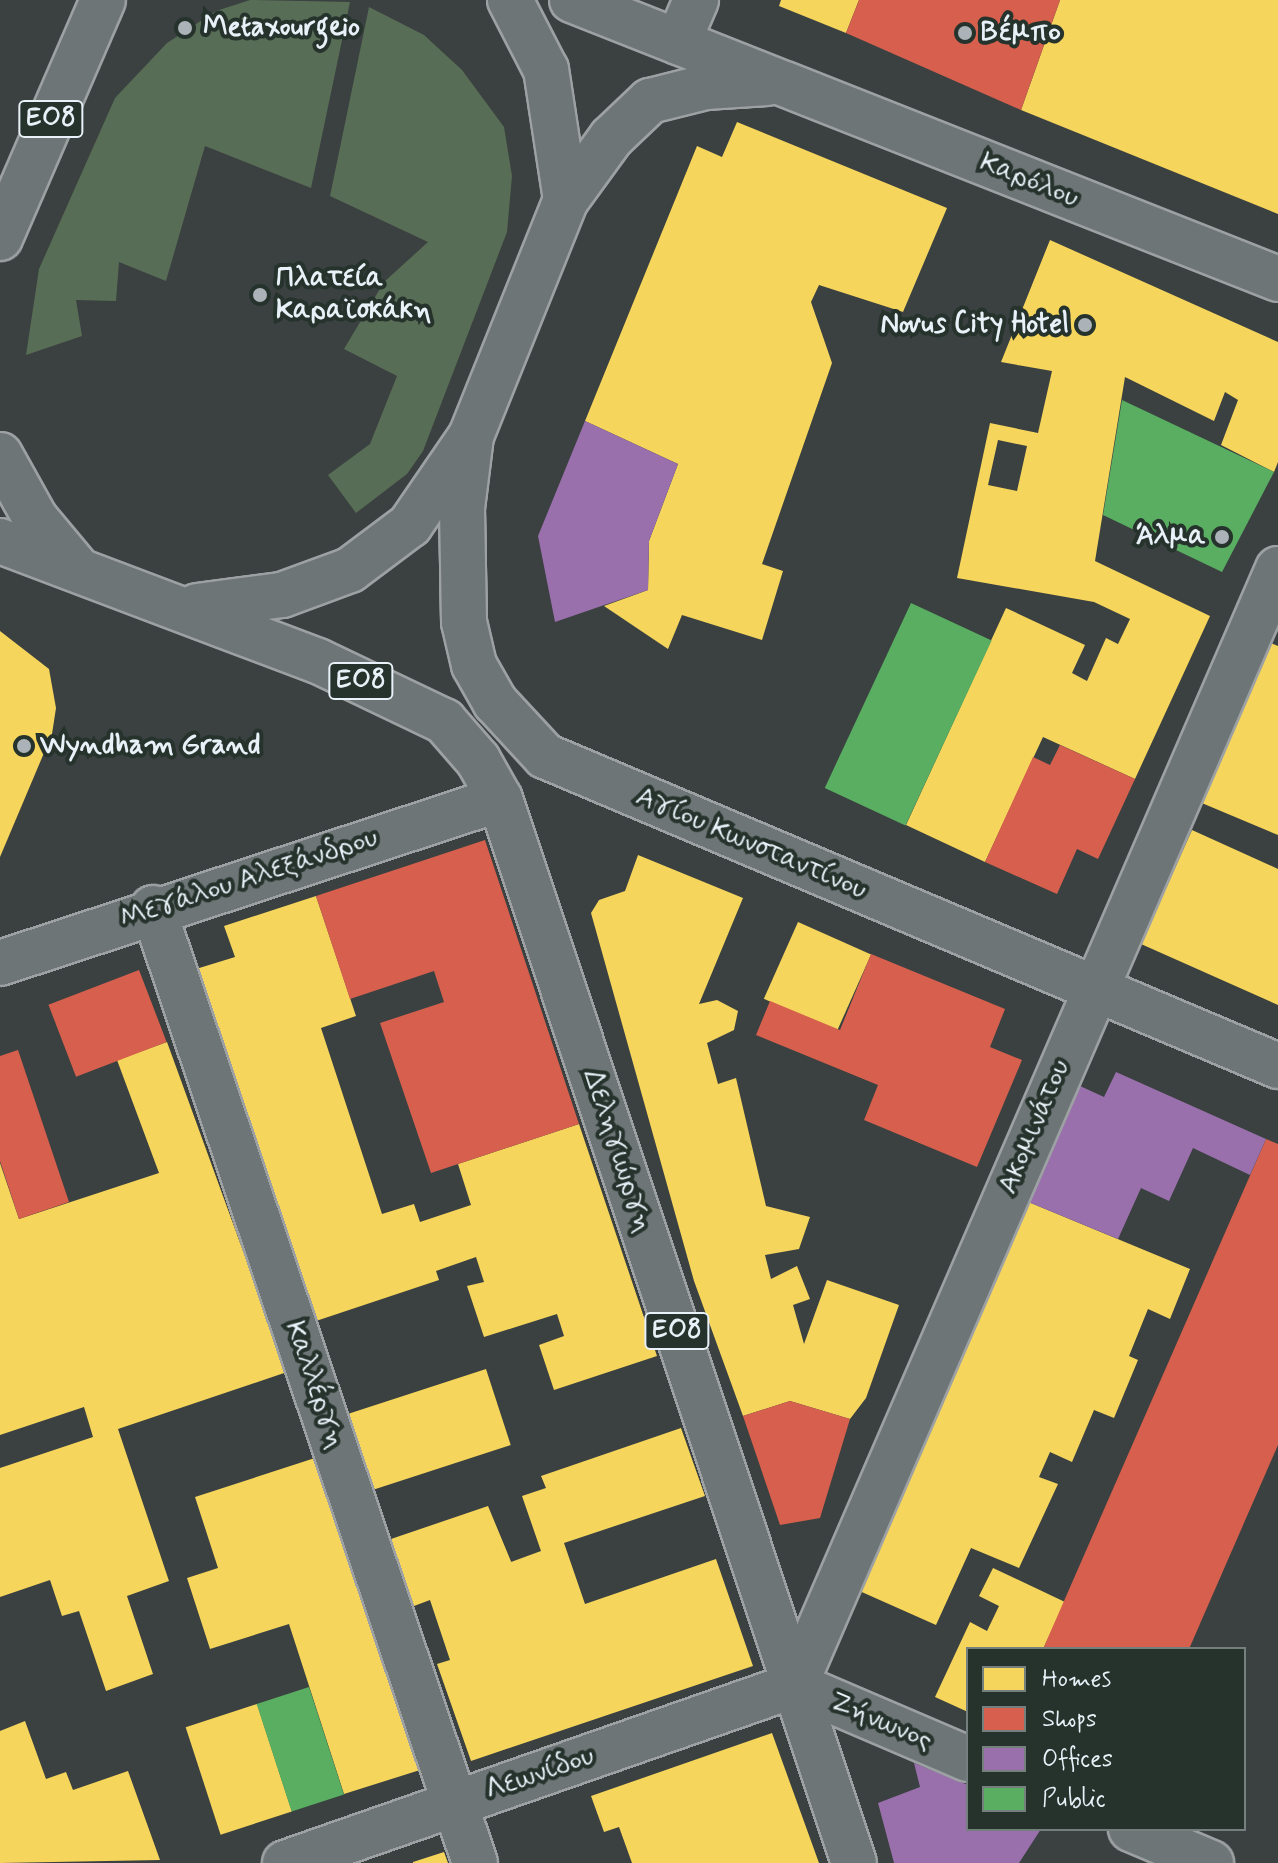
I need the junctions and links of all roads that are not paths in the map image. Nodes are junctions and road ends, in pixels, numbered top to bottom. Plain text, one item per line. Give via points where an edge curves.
1 (103, 0) edge
2 (510, 0) edge
3 (572, 0) edge
4 (696, 0) edge
5 (678, 42) junction
6 (781, 82) junction
7 (566, 200) junction
8 (0, 238) edge
9 (1278, 279) edge
10 (471, 436) junction
11 (0, 455) edge
12 (0, 541) edge
13 (75, 566) junction
14 (1274, 591) edge
15 (186, 607) junction
16 (500, 799) junction
17 (153, 908) junction
18 (0, 963) edge
19 (1094, 988) junction
20 (1278, 1066) edge
21 (795, 1685) junction
22 (966, 1758) edge
23 (455, 1804) junction
24 (1136, 1831) edge
25 (285, 1863) edge
26 (475, 1863) edge
27 (854, 1863) edge
28 (1211, 1863) edge

1 - 8 main road, ΕΟ8
2 - 7 main road via 546,70
3 - 5 main road, Καρόλου
4 - 5 main road
5 - 6 main road, Καρόλου
6 - 7 main road, Καρόλου via 706,87 650,101 611,138
6 - 9 main road, Καρόλου
7 - 10 main road, ΕΟ8
10 - 15 main road, ΕΟ8 via 410,525 350,570 282,595
10 - 19 main road, Αγίου Κωνσταντίνου / ΕΟ8 via 462,508 464,622 474,665 518,732 545,756
11 - 13 main road, ΕΟ8 via 35,518
12 - 13 main road, ΕΟ8
13 - 15 main road, ΕΟ8
14 - 19 main road, Ακομινάτου
15 - 16 main road, Δεληγιώργη / ΕΟ8 via 444,721
16 - 17 main road, Μεγάλου Αλεξάνδρου
16 - 21 main road, Δεληγιώργη / ΕΟ8
17 - 18 main road, Μεγάλου Αλεξάνδρου
17 - 23 main road, Καλλέργη
19 - 20 main road, Αγίου Κωνσταντίνου / ΕΟ8
19 - 21 main road, Ακομινάτου
21 - 22 main road, Ζήνωνος
21 - 23 main road, Λεωνίδου
21 - 27 main road, Δεληγιώργη / ΕΟ8
23 - 25 main road, Λεωνίδου
23 - 26 main road, Καλλέργη
24 - 28 main road

